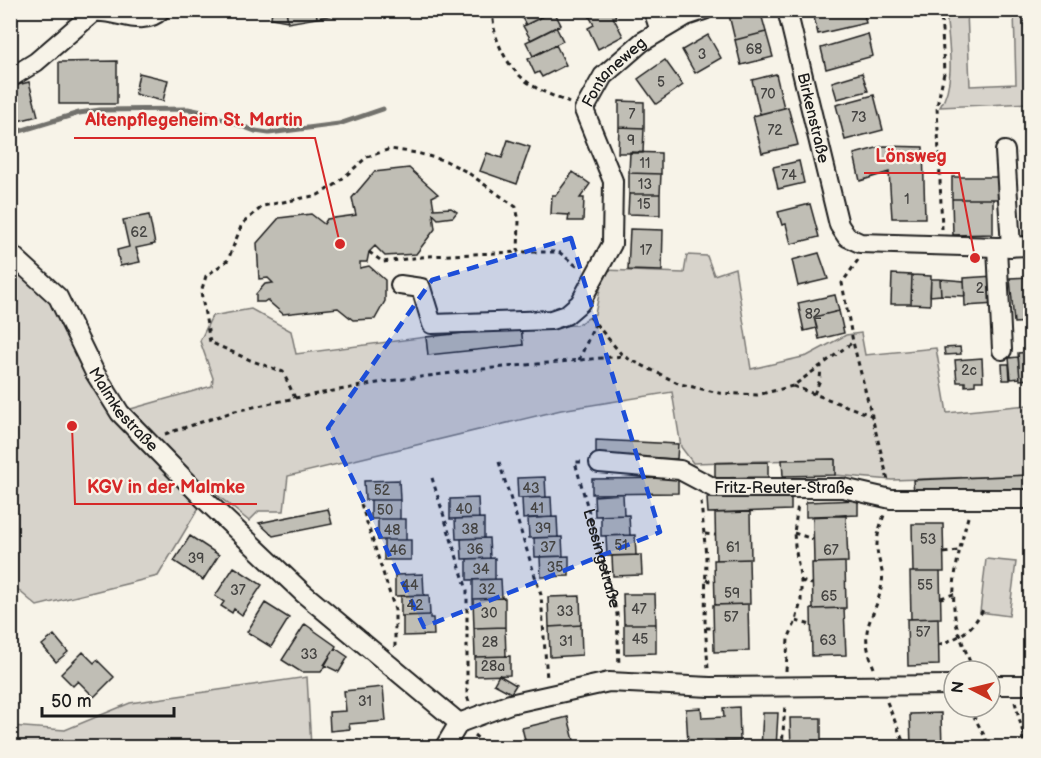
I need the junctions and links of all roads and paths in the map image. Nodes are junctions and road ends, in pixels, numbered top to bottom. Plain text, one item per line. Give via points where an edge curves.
1 (161, 10) edge
2 (493, 10) edge
3 (652, 10) edge
4 (704, 10) edge
5 (787, 10) edge
6 (941, 10) edge
7 (660, 31) junction
8 (10, 78) edge
9 (584, 110) junction
10 (1005, 151) dead end
11 (869, 244) junction
12 (942, 246) junction
13 (1030, 246) edge
14 (1004, 247) junction
15 (369, 252) dead end
16 (518, 252) junction
17 (10, 253) edge
18 (591, 279) junction
19 (400, 285) dead end
20 (580, 303) junction
21 (595, 324) junction
22 (853, 342) junction
23 (1002, 350) dead end
24 (623, 356) junction
25 (579, 360) junction
26 (821, 366) junction
27 (793, 386) junction
28 (814, 394) junction
29 (295, 398) junction
30 (873, 416) junction
31 (147, 439) junction
32 (499, 462) dead end
33 (599, 463) joint
34 (432, 478) dead end
35 (699, 482) junction
36 (800, 487) junction
37 (973, 498) junction
38 (1030, 499) edge
39 (891, 500) junction
40 (361, 504) dead end
41 (794, 533) junction
42 (704, 534) junction
43 (716, 535) dead end
44 (813, 539) dead end
45 (958, 551) junction
46 (944, 553) dead end
47 (706, 580) junction
48 (801, 581) junction
49 (715, 582) dead end
50 (812, 584) dead end
51 (954, 594) junction
52 (941, 598) dead end
53 (984, 608) dead end
54 (796, 621) junction
55 (811, 625) dead end
56 (706, 628) junction
57 (714, 628) dead end
58 (961, 637) junction
59 (938, 645) dead end
60 (969, 659) edge
61 (395, 669) junction
62 (619, 682) junction
63 (942, 685) edge
64 (1002, 685) edge
65 (1011, 685) junction
66 (1030, 685) edge
67 (785, 686) junction
68 (881, 686) junction
69 (710, 687) junction
70 (548, 696) junction
71 (975, 719) edge
72 (466, 720) junction
73 (1023, 732) junction
74 (1030, 735) edge
75 (783, 741) junction
76 (903, 741) junction
77 (911, 743) dead end
78 (790, 744) dead end
79 (444, 747) edge
80 (783, 747) edge
81 (901, 747) edge
82 (984, 747) edge
83 (1022, 747) edge

1 - 8 street via 147,18 129,18 105,10 94,12 36,62
2 - 9 path via 500,48 513,69 527,83
3 - 7 street
4 - 7 street, Fontaneweg
5 - 11 street, Birkenstraße via 839,225 847,237
6 - 12 path via 944,73 937,106
7 - 9 street, Fontaneweg via 603,76
9 - 18 street, Fontaneweg via 614,181 612,244
10 - 14 street
11 - 12 street
11 - 22 path via 842,283
12 - 14 street
13 - 14 street
14 - 23 street
15 - 16 path via 382,262
16 - 18 path via 559,252
16 - 29 path via 516,207 467,172 417,153 390,149 367,157 318,195 263,206 242,224 228,260 206,276 201,292 210,342 282,372
17 - 31 street, Malmkestraße via 58,297 95,373 120,412
18 - 20 street, Fontaneweg
19 - 20 street via 421,288 432,324 551,320 566,315
20 - 21 path
21 - 24 path
21 - 25 path
22 - 26 path
22 - 30 path
24 - 25 path
24 - 27 path via 680,384 719,393 757,395
25 - 29 path via 389,381
26 - 27 path
26 - 28 path
27 - 28 path
28 - 30 path
29 - 31 path via 235,411
30 - 39 path
31 - 61 street, Malmkestraße via 303,593
32 - 70 path via 541,595
33 - 35 street, Fritz-Reuter-Straße via 680,470
33 - 62 path, Lessingstraße via 575,462 617,614
34 - 72 path via 466,590
35 - 36 street, Fritz-Reuter-Straße via 714,488
35 - 42 path
36 - 39 street, Fritz-Reuter-Straße via 843,488
36 - 41 path
37 - 38 street, Fritz-Reuter-Straße
37 - 39 street, Fritz-Reuter-Straße
37 - 45 path
39 - 68 path via 876,545 883,582 866,636 867,651
40 - 61 path via 395,610
41 - 44 path
41 - 48 path
42 - 43 path
42 - 47 path
45 - 46 path
45 - 51 path
47 - 49 path
47 - 56 path
48 - 50 path
48 - 54 path
51 - 52 path
51 - 58 path
53 - 58 path
54 - 55 path
54 - 67 path via 788,639
56 - 57 path
56 - 69 path
58 - 59 path
58 - 60 path
61 - 72 street, Malmkestraße
62 - 69 street
62 - 70 street
63 - 68 street
64 - 65 street
65 - 66 street
65 - 73 path
67 - 68 street
67 - 69 street
67 - 75 path
68 - 76 path
70 - 72 street
71 - 82 path via 986,739
72 - 79 street
73 - 74 path
73 - 83 path
75 - 78 path
75 - 80 path
76 - 77 path
76 - 81 path

